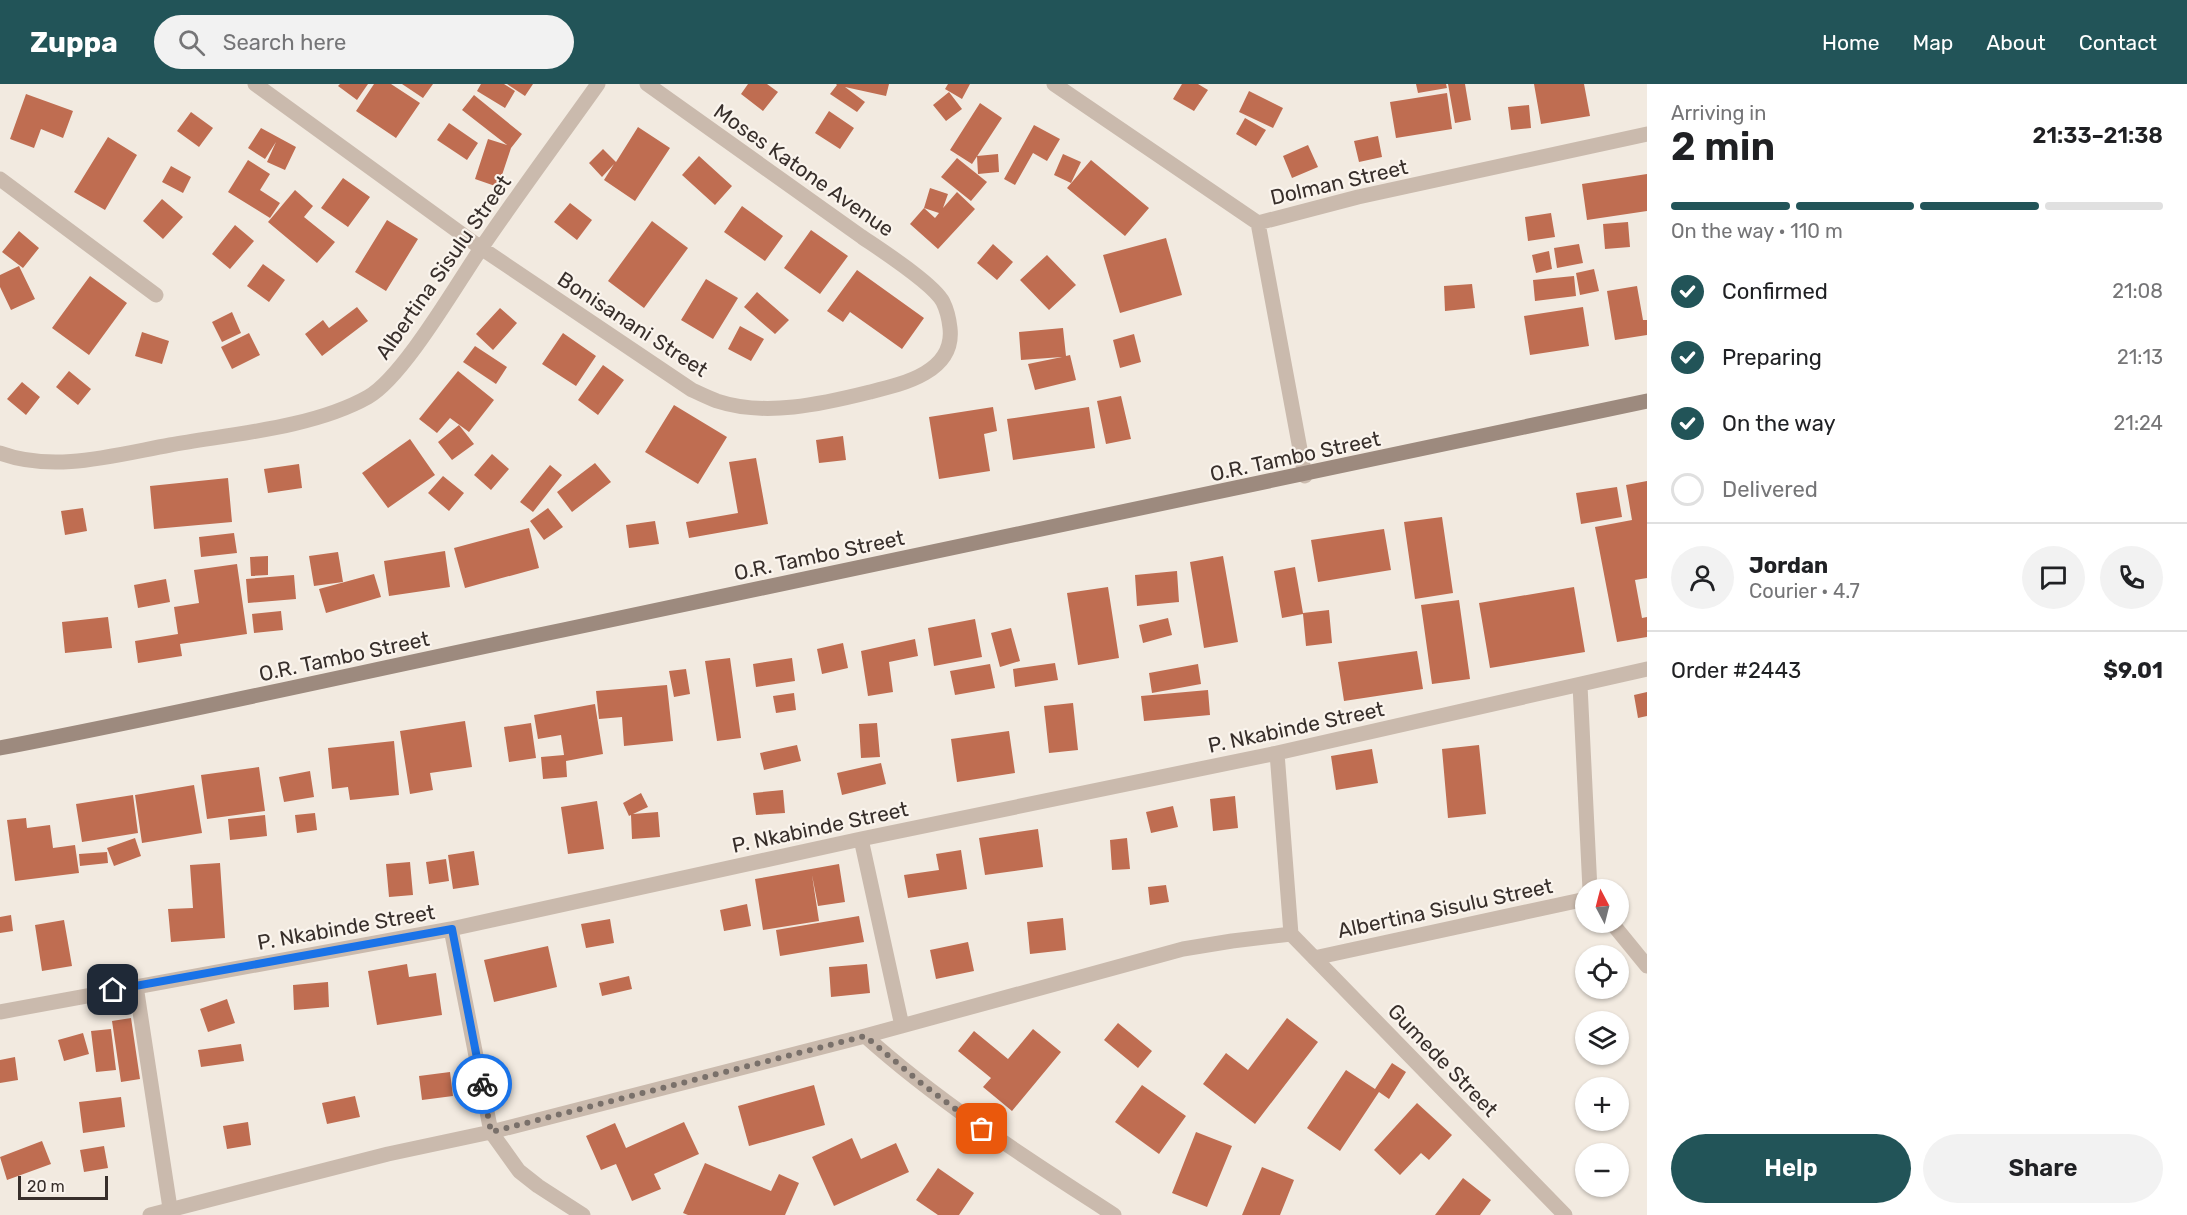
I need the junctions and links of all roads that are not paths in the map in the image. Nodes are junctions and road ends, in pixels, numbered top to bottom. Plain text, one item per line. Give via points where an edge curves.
1 (255, 84) edge
2 (598, 84) edge
3 (646, 84) edge
4 (1054, 84) edge
5 (1647, 134) edge
6 (0, 179) edge
7 (1257, 223) junction
8 (481, 248) junction
9 (937, 292) joint
10 (156, 295) dead end
11 (1647, 401) edge
12 (0, 453) edge
13 (1305, 476) junction
14 (1647, 669) edge
15 (1580, 685) junction
16 (0, 748) edge
17 (1277, 753) junction
18 (861, 839) junction
19 (1589, 879) edge
20 (1575, 901) edge
21 (452, 929) junction
22 (1620, 933) edge
23 (1291, 934) junction
24 (1314, 958) junction
25 (1647, 966) edge
26 (136, 986) junction
27 (0, 1011) edge
28 (902, 1026) junction
29 (865, 1036) junction
30 (491, 1132) junction
31 (170, 1208) junction
32 (150, 1215) edge
33 (583, 1215) edge
34 (1114, 1215) edge
35 (1565, 1215) edge

1 - 8 street, Bonisanani Street
2 - 8 street, Albertina Sisulu Street
3 - 9 street, Moses Katone Avenue
4 - 7 street
5 - 7 street, Dolman Street
6 - 10 street
7 - 13 street, Dolman Street
8 - 9 street, Bonisanani Street via 692,390 747,407 813,405 917,378 936,366 948,351 949,318
8 - 12 street, Albertina Sisulu Street via 414,348 369,397 289,424 89,460 44,463
11 - 13 street, O.R. Tambo Street
13 - 16 street, O.R. Tambo Street
14 - 15 street, P. Nkabinde Street
15 - 17 street, P. Nkabinde Street
15 - 19 street
17 - 18 street, P. Nkabinde Street
17 - 23 street
18 - 21 street, P. Nkabinde Street
18 - 28 street
20 - 24 street, Albertina Sisulu Street
21 - 26 street, P. Nkabinde Street
21 - 30 street
22 - 25 street
23 - 24 street, Gumede Street
23 - 28 street via 1183,949
24 - 35 street, Gumede Street
26 - 27 street, P. Nkabinde Street
26 - 31 street
28 - 29 street
29 - 30 street
29 - 34 street via 982,1129
30 - 31 street
30 - 33 street via 519,1171
31 - 32 street

